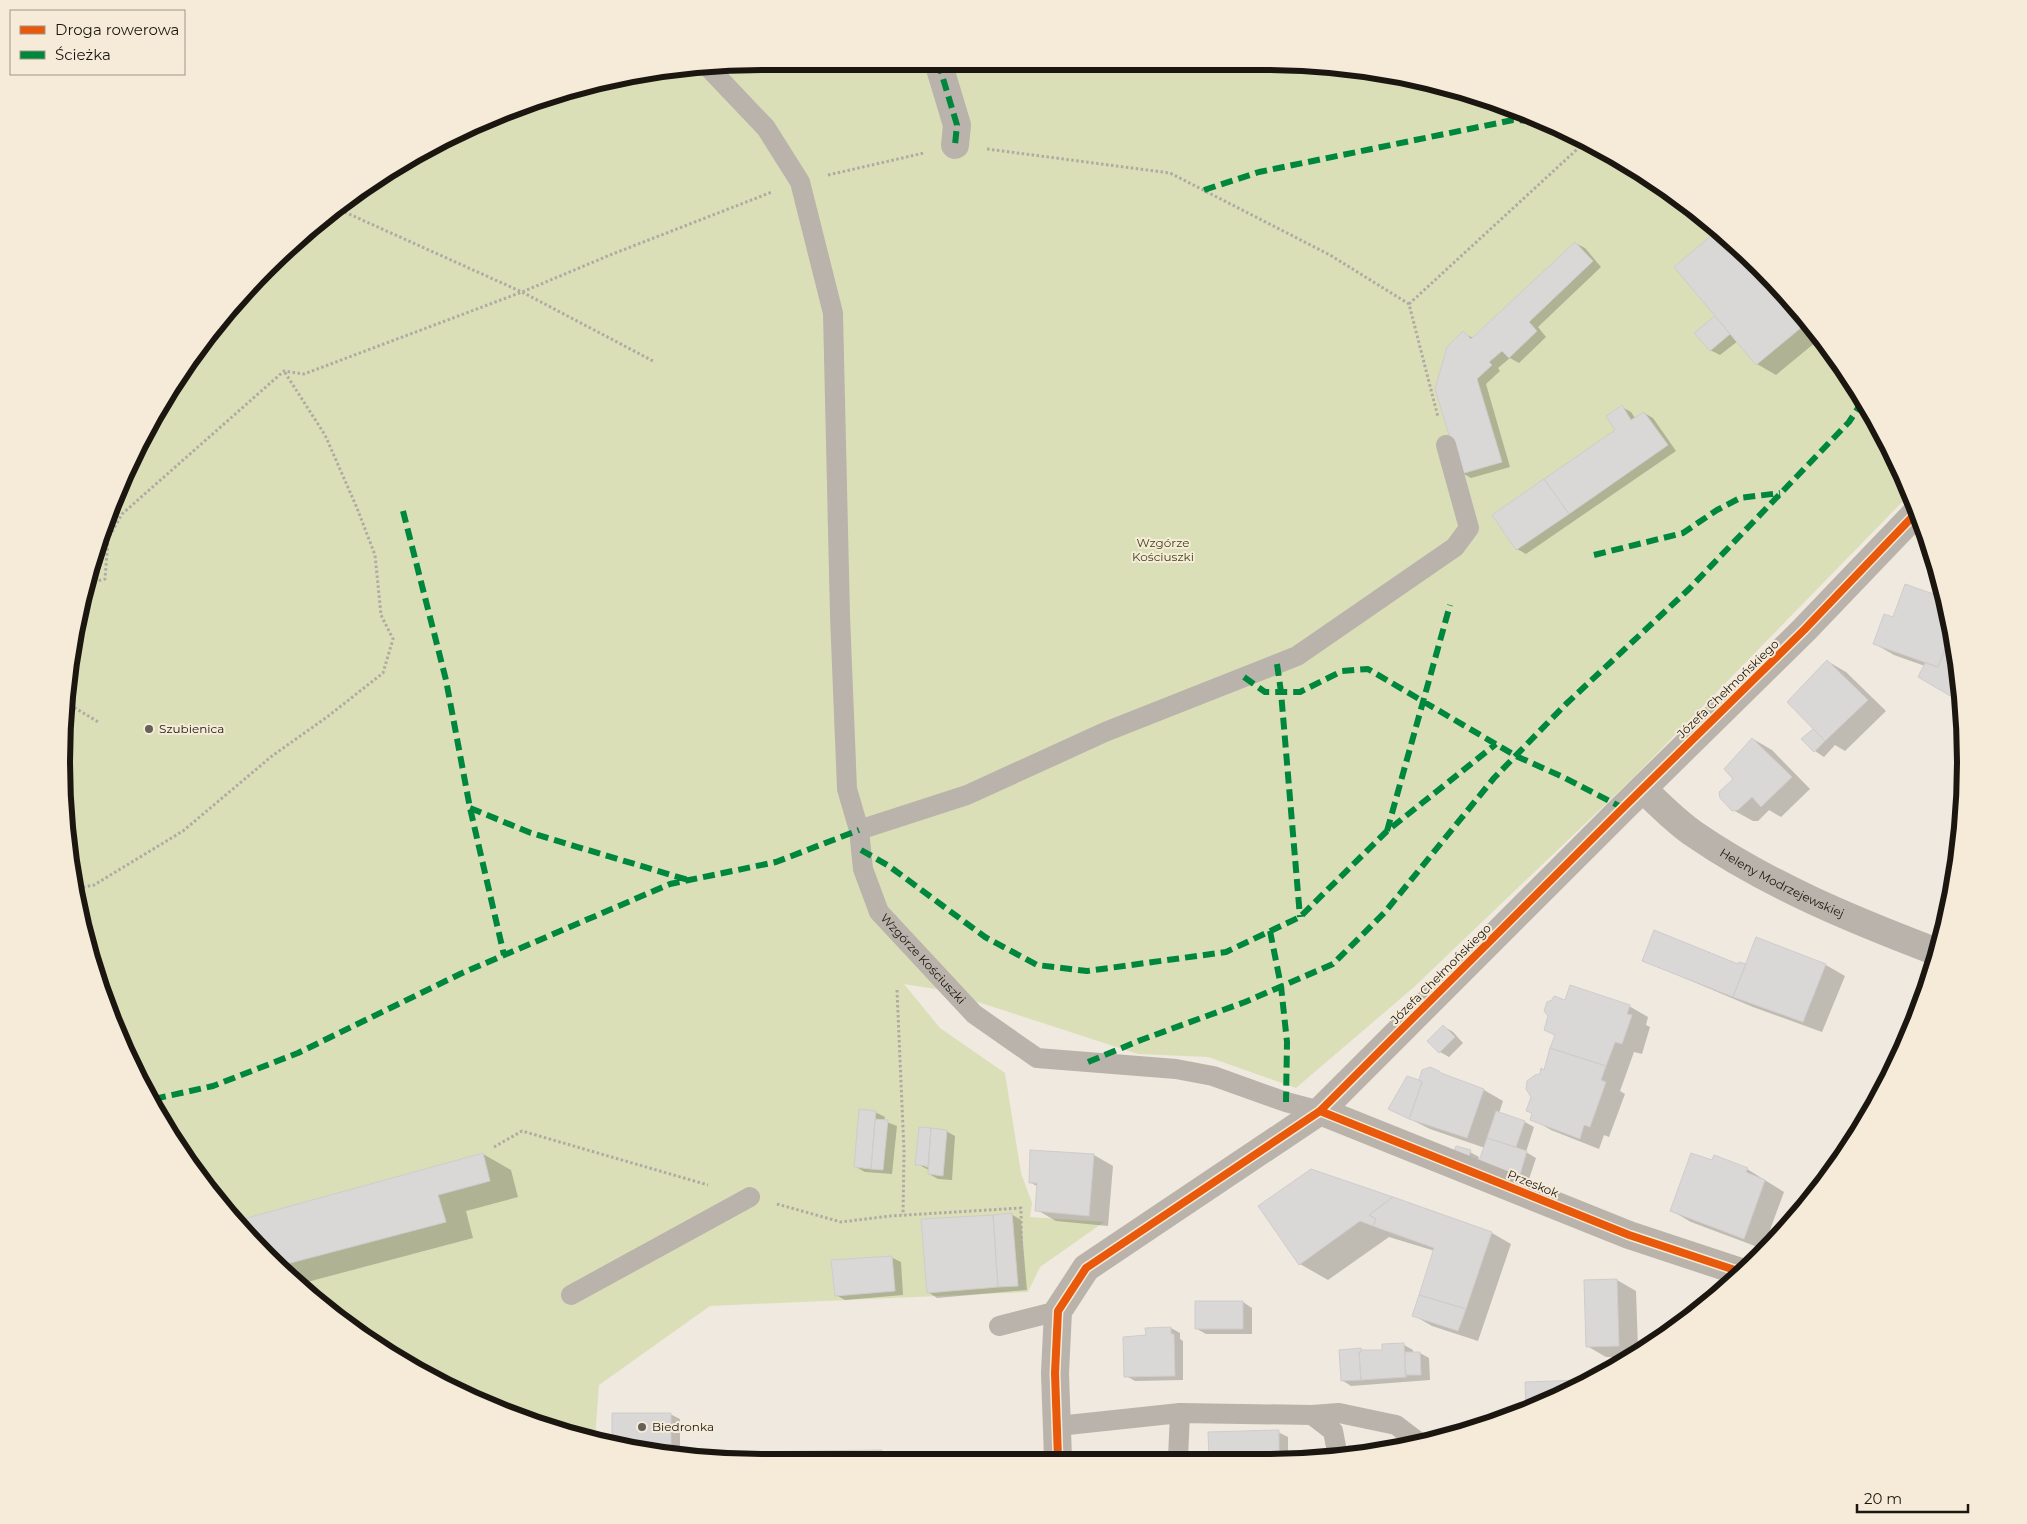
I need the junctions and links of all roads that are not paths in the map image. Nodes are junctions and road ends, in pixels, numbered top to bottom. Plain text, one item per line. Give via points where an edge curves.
1 (940, 70) edge
2 (712, 72) edge
3 (955, 145) road end
4 (1446, 445) road end
5 (1912, 518) edge
6 (1643, 788) junction
7 (859, 830) junction
8 (1930, 950) edge
9 (1320, 1111) junction
10 (750, 1197) dead end
11 (1734, 1270) edge
12 (571, 1295) dead end
13 (1058, 1311) junction
14 (999, 1326) dead end
15 (1180, 1413) junction
16 (1312, 1415) junction
17 (1058, 1426) junction
18 (1413, 1438) edge
19 (1337, 1450) edge
20 (1058, 1454) edge
21 (1178, 1454) edge

1 - 3 street via 957,125
2 - 7 lane, Wzgórze Kościuszki via 766,128 800,182 833,313 847,789
4 - 7 lane via 1469,528 1455,547 1297,656 1105,732 968,795
5 - 6 street, Józefa Chełmońskiego via 1804,630
6 - 8 street, Heleny Modrzejewskiej via 1693,833 1758,875 1881,931
6 - 9 street, Józefa Chełmońskiego
7 - 9 lane, Wzgórze Kościuszki via 863,869 880,912 974,1014 1037,1058 1176,1069 1213,1076
9 - 11 street, Przeskok via 1629,1235
9 - 13 street, Józefa Chełmońskiego via 1086,1268
10 - 12 lane
13 - 14 lane
13 - 17 street via 1055,1374
15 - 16 lane
15 - 17 lane
15 - 21 lane
16 - 18 lane via 1339,1413 1396,1425
16 - 19 lane via 1333,1432
17 - 20 street

